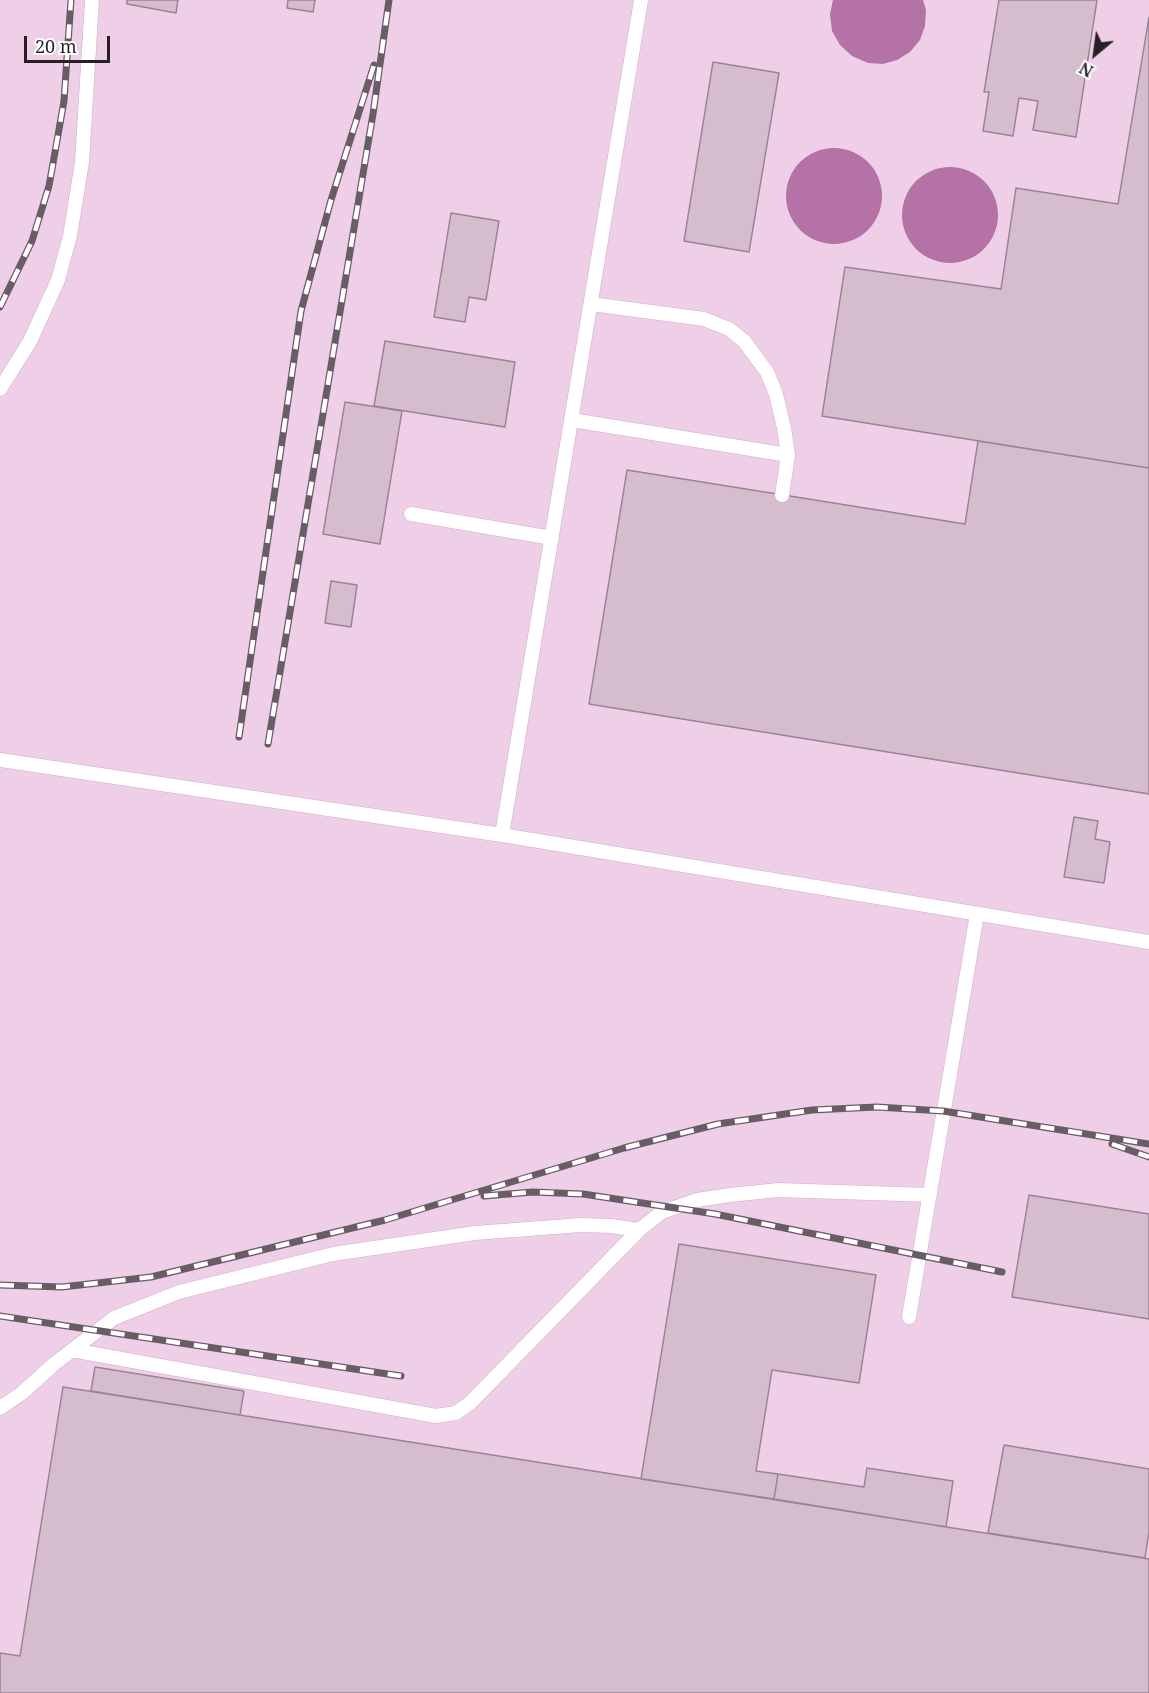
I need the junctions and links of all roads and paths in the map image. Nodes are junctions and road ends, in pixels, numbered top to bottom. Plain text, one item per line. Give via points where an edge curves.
1 (92, 0) edge
2 (640, 0) edge
3 (591, 304) junction
4 (0, 389) edge
5 (572, 420) junction
6 (788, 455) junction
7 (782, 495) dead end
8 (411, 514) dead end
9 (552, 538) junction
10 (0, 760) edge
11 (502, 836) junction
12 (977, 914) junction
13 (1149, 942) edge
14 (930, 1195) junction
15 (639, 1230) junction
16 (909, 1317) dead end
17 (72, 1350) junction
18 (0, 1408) edge

1 - 4 lane via 82,162 70,236 58,280 30,341
2 - 3 lane
3 - 5 lane
3 - 6 lane via 704,319 729,329 744,341 767,372 776,394
5 - 6 lane
5 - 9 lane
6 - 7 lane
8 - 9 lane
9 - 11 lane
10 - 11 lane
11 - 12 lane
12 - 13 lane
12 - 14 lane
14 - 15 lane via 778,1190 730,1195 697,1200 662,1212
14 - 16 lane
15 - 17 lane via 581,1225 475,1233 333,1254 179,1292 114,1318
15 - 17 lane via 456,1413 436,1416
17 - 18 lane

